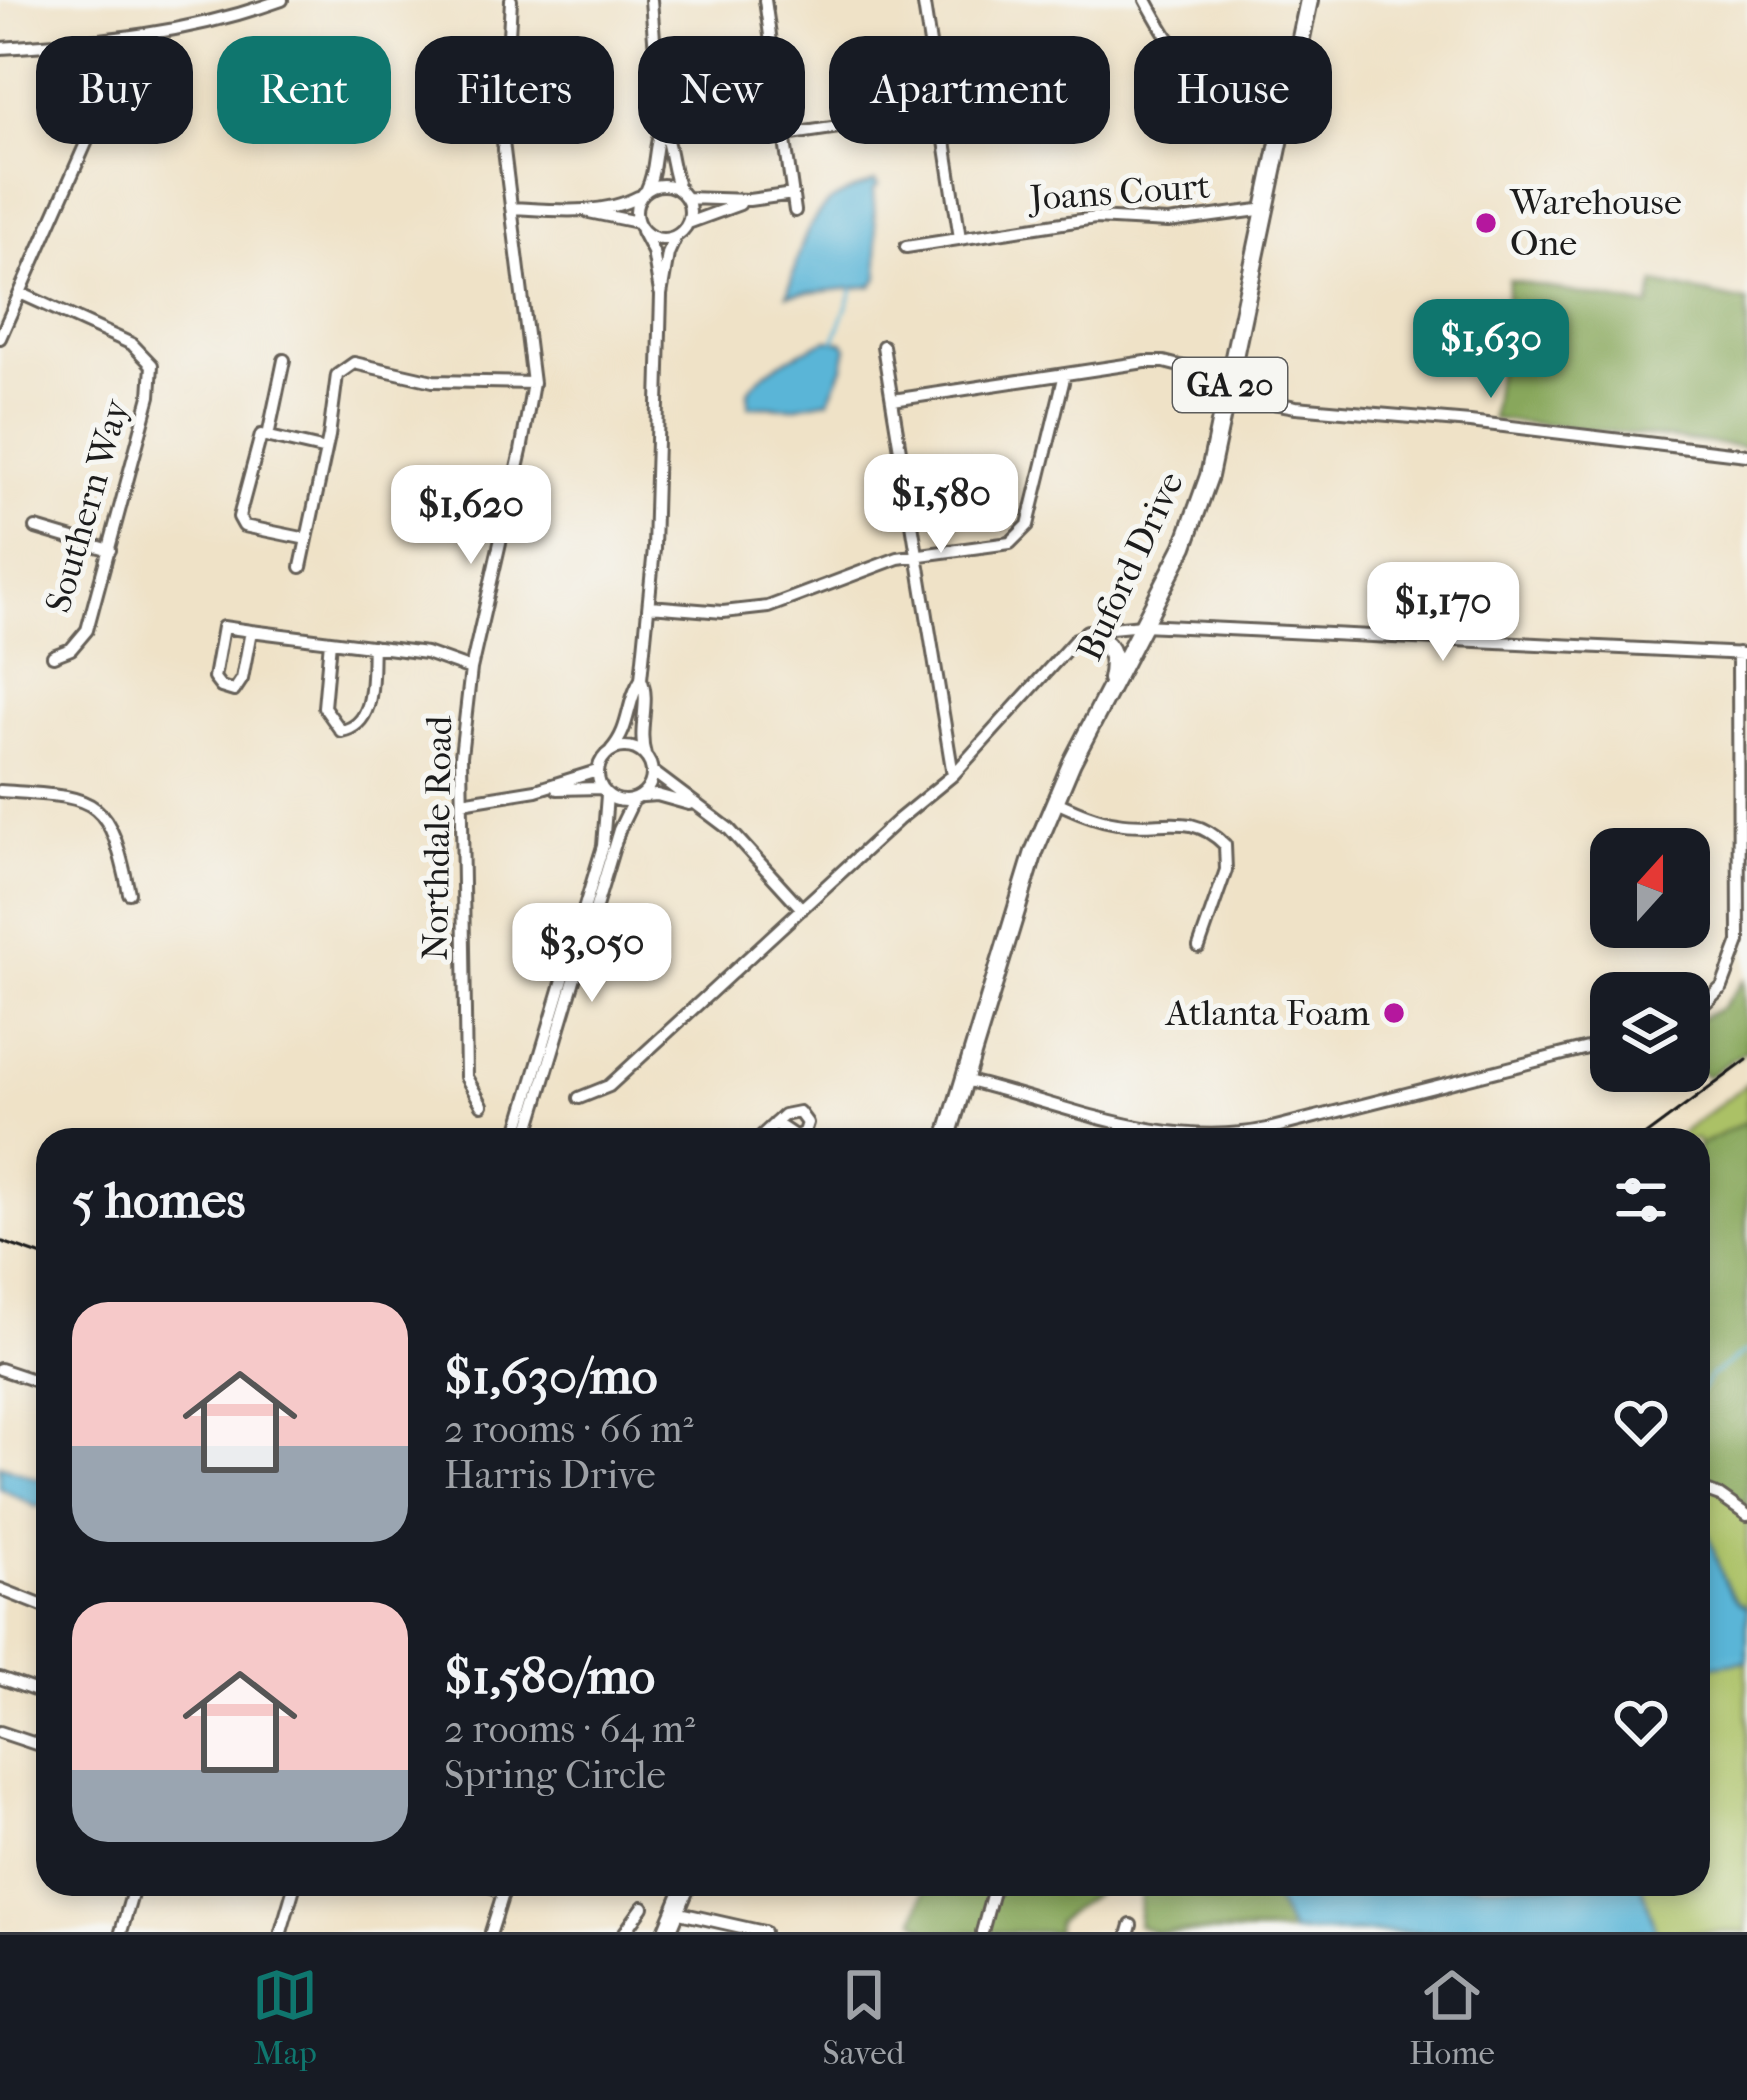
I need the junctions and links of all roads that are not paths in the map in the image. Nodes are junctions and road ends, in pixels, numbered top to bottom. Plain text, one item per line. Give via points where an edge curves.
1 (282, 0) edge
2 (511, 0) edge
3 (651, 0) edge
4 (765, 0) edge
5 (1146, 0) edge
6 (1309, 0) edge
7 (924, 5) dead end
8 (148, 36) edge
9 (654, 36) edge
10 (770, 36) edge
11 (929, 36) edge
12 (1166, 36) edge
13 (1302, 36) edge
14 (36, 46) edge
15 (0, 48) edge
16 (86, 144) edge
17 (656, 144) edge
18 (668, 144) edge
19 (785, 144) edge
20 (945, 144) edge
21 (1281, 144) edge
22 (644, 192) junction
23 (683, 194) junction
24 (793, 194) junction
25 (749, 200) junction
26 (511, 208) junction
27 (1267, 208) junction
28 (580, 210) junction
29 (795, 211) dead end
30 (688, 223) junction
31 (640, 226) junction
32 (676, 236) junction
33 (960, 238) junction
34 (906, 247) dead end
35 (20, 293) junction
36 (661, 296) junction
37 (0, 338) edge
38 (883, 346) dead end
39 (284, 360) dead end
40 (1065, 374) junction
41 (532, 382) junction
42 (1230, 387) junction
43 (892, 400) junction
44 (268, 436) junction
45 (326, 450) junction
46 (1747, 455) edge
47 (36, 528) dead end
48 (307, 539) junction
49 (110, 550) junction
50 (917, 556) junction
51 (301, 567) dead end
52 (650, 606) junction
53 (1142, 625) junction
54 (250, 631) junction
55 (1088, 634) junction
56 (330, 641) junction
57 (373, 646) junction
58 (1742, 653) edge
59 (53, 656) dead end
60 (471, 669) junction
61 (641, 679) junction
62 (1108, 692) junction
63 (611, 750) junction
64 (645, 755) junction
65 (597, 771) junction
66 (652, 771) junction
67 (952, 775) junction
68 (536, 790) junction
69 (0, 791) edge
70 (604, 792) junction
71 (637, 799) junction
72 (1054, 801) junction
73 (462, 802) junction
74 (697, 807) junction
75 (129, 893) dead end
76 (802, 910) junction
77 (1198, 947) dead end
78 (1710, 999) edge
79 (1590, 1047) edge
80 (964, 1080) junction
81 (579, 1098) dead end
82 (482, 1105) dead end
83 (775, 1124) dead end
84 (519, 1128) edge
85 (530, 1128) edge
86 (770, 1128) edge
87 (950, 1128) edge
88 (1136, 1128) edge
89 (1272, 1128) edge
90 (0, 1369) edge
91 (36, 1381) edge
92 (1710, 1492) edge
93 (1747, 1515) edge
94 (0, 1589) edge
95 (36, 1603) edge
96 (0, 1678) edge
97 (36, 1691) edge
98 (0, 1732) edge
99 (36, 1744) edge
100 (132, 1896) edge
101 (291, 1896) edge
102 (502, 1896) edge
103 (682, 1896) edge
104 (992, 1896) edge
105 (643, 1907) dead end
106 (675, 1912) junction
107 (121, 1932) edge
108 (280, 1932) edge
109 (490, 1932) edge
110 (625, 1932) edge
111 (667, 1932) edge
112 (764, 1932) edge
113 (982, 1932) edge

1 - 8 street
2 - 26 street, Northdale Road via 503,142
3 - 9 street
4 - 10 street
5 - 12 street
6 - 13 highway, Buford Drive / GA 20
7 - 11 street
14 - 15 street
16 - 35 street
17 - 22 street
18 - 23 street
19 - 24 street
20 - 33 street
21 - 27 highway, Buford Drive / GA 20
22 - 23 street via 664,184
22 - 28 street via 625,204
22 - 31 street via 635,213
23 - 25 street
23 - 30 street
24 - 25 street
24 - 29 street
25 - 30 street
26 - 28 street
26 - 41 street, Northdale Road
27 - 33 street, Joans Court via 1168,222 1095,218
27 - 42 highway, Buford Drive / GA 20
28 - 31 street
30 - 32 street
31 - 32 street via 658,239
31 - 36 street
32 - 36 street
33 - 34 street, Joans Court
35 - 37 street
35 - 49 street, Southern Way via 132,344 152,365
36 - 52 street
38 - 43 street
39 - 44 street
40 - 42 street via 1164,362
40 - 43 street
40 - 50 street via 1028,525 1010,543
41 - 45 street via 433,381 354,363 337,375
41 - 60 street, Northdale Road
42 - 46 street via 1295,407
42 - 53 highway, Buford Drive / GA 20 via 1184,546
43 - 50 street
44 - 45 street
44 - 48 street via 257,439 240,522
45 - 48 street
47 - 49 street
48 - 51 street
49 - 59 street, Southern Way via 87,630
50 - 52 street via 767,607
50 - 67 street
52 - 61 street
53 - 55 street
53 - 58 street
53 - 62 highway, Buford Drive / GA 20
54 - 54 street via 223,627 214,678 221,687 234,691 242,680
54 - 56 street
55 - 62 highway via 1111,650
55 - 67 street
56 - 57 street
56 - 57 street via 324,707 341,731 365,716
57 - 60 street
58 - 78 street via 1738,942
60 - 73 street, Northdale Road
61 - 63 street via 623,738
61 - 64 street
62 - 72 highway, Buford Drive / GA 20
63 - 64 street
63 - 65 street
64 - 66 street
65 - 68 street
65 - 70 street
66 - 71 street
66 - 74 street
67 - 76 street
68 - 70 street
68 - 73 street
69 - 75 street via 78,796 98,809 118,844
70 - 71 street
70 - 84 street via 603,846
71 - 74 street via 657,795
71 - 85 street via 619,830
72 - 77 street via 1119,824 1190,822 1226,845 1226,870
72 - 80 highway, Buford Drive / GA 20
73 - 82 street, Northdale Road via 466,1077
74 - 76 street via 729,829
76 - 81 street via 609,1086
79 - 89 street
80 - 87 highway, Buford Drive / GA 20
80 - 88 street
83 - 86 street
90 - 91 street
92 - 93 street
94 - 95 street
96 - 97 street
98 - 99 street
100 - 107 street
101 - 108 street
102 - 109 street
103 - 106 highway
104 - 113 street
105 - 110 street
106 - 111 highway
106 - 112 street

